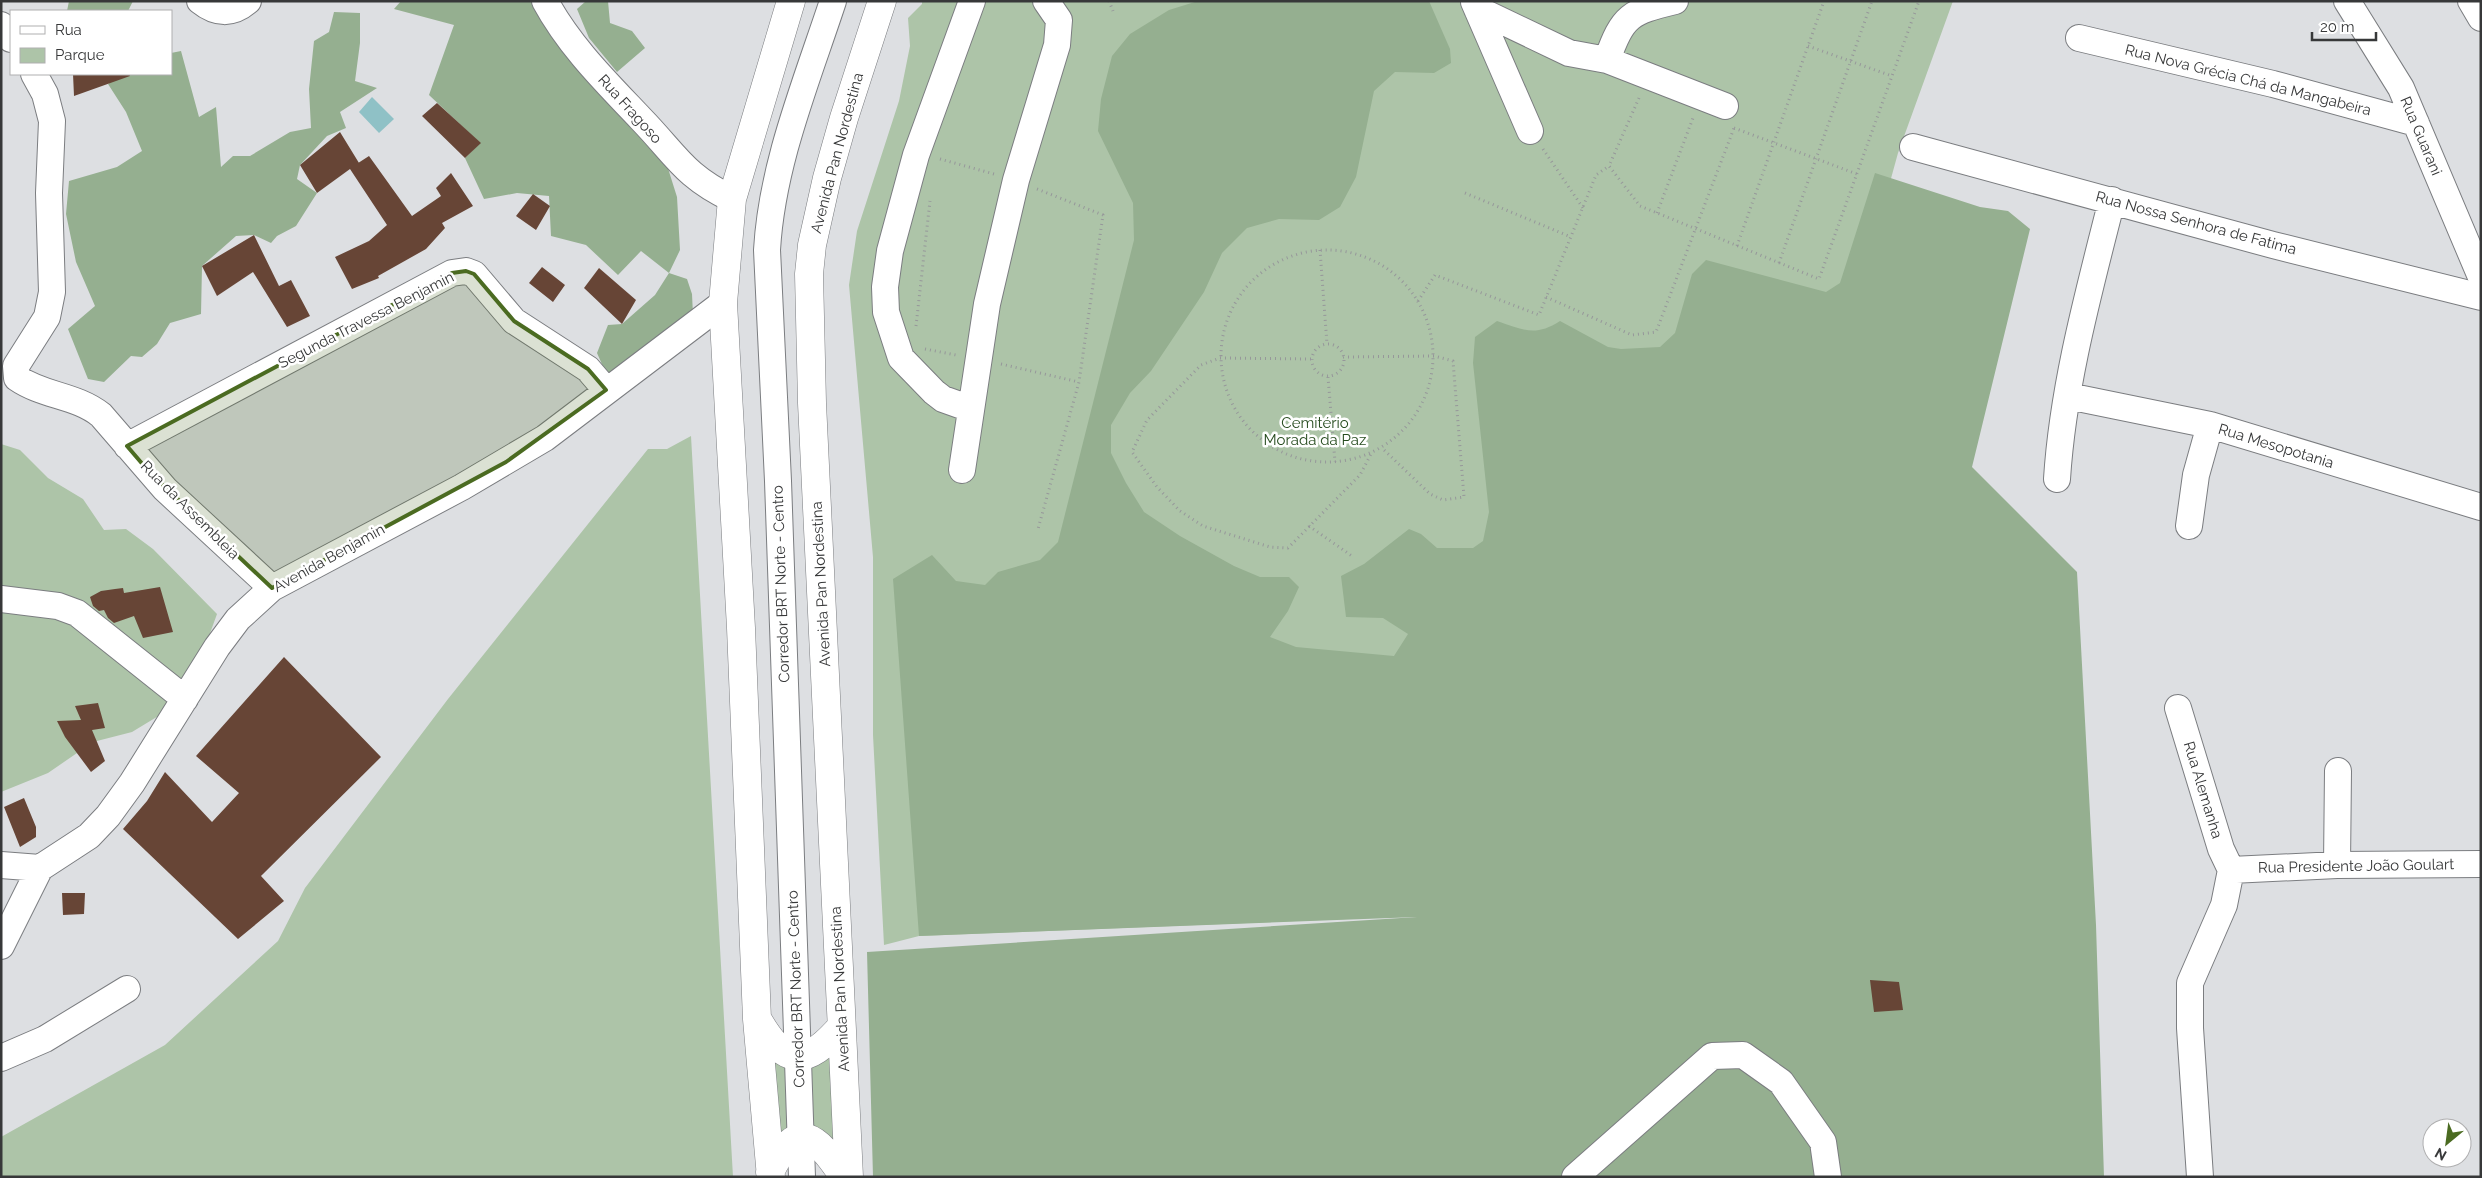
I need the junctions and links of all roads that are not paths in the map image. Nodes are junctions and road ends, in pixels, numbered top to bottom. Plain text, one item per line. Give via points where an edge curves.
1 (200, 1) edge
2 (545, 1) edge
3 (791, 1) edge
4 (833, 1) edge
5 (882, 1) edge
6 (972, 1) edge
7 (1046, 1) edge
8 (1675, 1) edge
9 (2347, 1) edge
10 (2471, 1) edge
11 (245, 4) edge
12 (1475, 5) edge
13 (2481, 18) edge
14 (1, 25) edge
15 (10, 37) edge
16 (2079, 38) dead end
17 (1607, 60) junction
18 (35, 75) edge
19 (1729, 120) road end
20 (2416, 123) junction
21 (1530, 131) road end
22 (1913, 147) dead end
23 (732, 199) junction
24 (2112, 200) junction
25 (2481, 277) edge
26 (2481, 297) edge
27 (723, 302) junction
28 (606, 390) junction
29 (2068, 396) junction
30 (971, 409) junction
31 (2210, 425) junction
32 (120, 437) junction
33 (962, 470) dead end
34 (2058, 479) dead end
35 (2481, 507) edge
36 (2189, 526) dead end
37 (272, 588) junction
38 (1, 599) edge
39 (185, 699) junction
40 (2178, 708) dead end
41 (2338, 771) dead end
42 (2481, 864) edge
43 (1, 865) edge
44 (2336, 865) junction
45 (40, 868) junction
46 (2231, 870) junction
47 (1, 946) edge
48 (127, 989) dead end
49 (757, 1019) junction
50 (841, 1027) junction
51 (798, 1057) junction
52 (1, 1058) edge
53 (801, 1138) junction
54 (770, 1174) edge
55 (802, 1177) edge
56 (844, 1177) edge
57 (849, 1177) edge
58 (1575, 1177) edge
59 (1828, 1177) edge
60 (2200, 1177) edge

1 - 11 street via 225,13
2 - 23 street, Rua Fragoso via 570,41 672,157 692,176
3 - 23 highway
4 - 51 street, Corredor BRT Norte - Centro via 777,173 769,214 767,250
5 - 50 highway, Avenida Pan Nordestina via 826,178 809,274
6 - 30 street via 916,155 890,251 884,287 886,312 901,358 939,396
7 - 30 street via 1058,20 1057,45 1016,180 987,304
8 - 17 street via 1630,15
9 - 20 street, Rua Guarani via 2383,56
10 - 13 street
12 - 17 street via 1569,53
12 - 21 street
14 - 15 street
16 - 20 street, Rua Nova Grécia Chá da Mangabeira via 2273,84
17 - 19 street
18 - 32 street, Rua da Assembleia via 45,94 52,121 49,194 52,292 47,317 19,360 15,373 26,384 90,406
20 - 25 street, Rua Guarani
22 - 24 street, Rua Nossa Senhora de Fatima
23 - 27 highway
24 - 26 street, Rua Nossa Senhora de Fatima
24 - 29 street
27 - 28 street, Avenida Benjamin
27 - 49 highway via 741,628
28 - 32 street, Segunda Travessa Benjamin via 588,369 514,321 474,274 466,271 452,273
28 - 37 street, Avenida Benjamin via 545,438 506,462
29 - 31 street, Rua Mesopotania
29 - 34 street
30 - 33 street
31 - 35 street, Rua Mesopotania
31 - 36 street via 2196,475
32 - 37 street, Rua da Assembleia via 165,489
37 - 39 street, Avenida Benjamin via 238,619
38 - 39 street via 58,606 77,613
39 - 45 street, Avenida Benjamin via 108,816 89,836
40 - 46 street, Rua Alemanha via 2221,849
41 - 44 street
42 - 44 street, Rua Presidente João Goulart
43 - 45 street
44 - 46 street, Rua Presidente João Goulart
45 - 47 street
46 - 60 street via 2224,905 2190,983
48 - 52 street via 45,1038
49 - 51 highway via 782,1052
49 - 54 highway
50 - 51 highway via 811,1055
50 - 57 highway, Avenida Pan Nordestina
51 - 53 street, Corredor BRT Norte - Centro
53 - 54 highway via 788,1142
53 - 55 street, Corredor BRT Norte - Centro
53 - 56 highway via 814,1140 822,1147
58 - 59 street via 1712,1056 1743,1054 1781,1082 1824,1142

